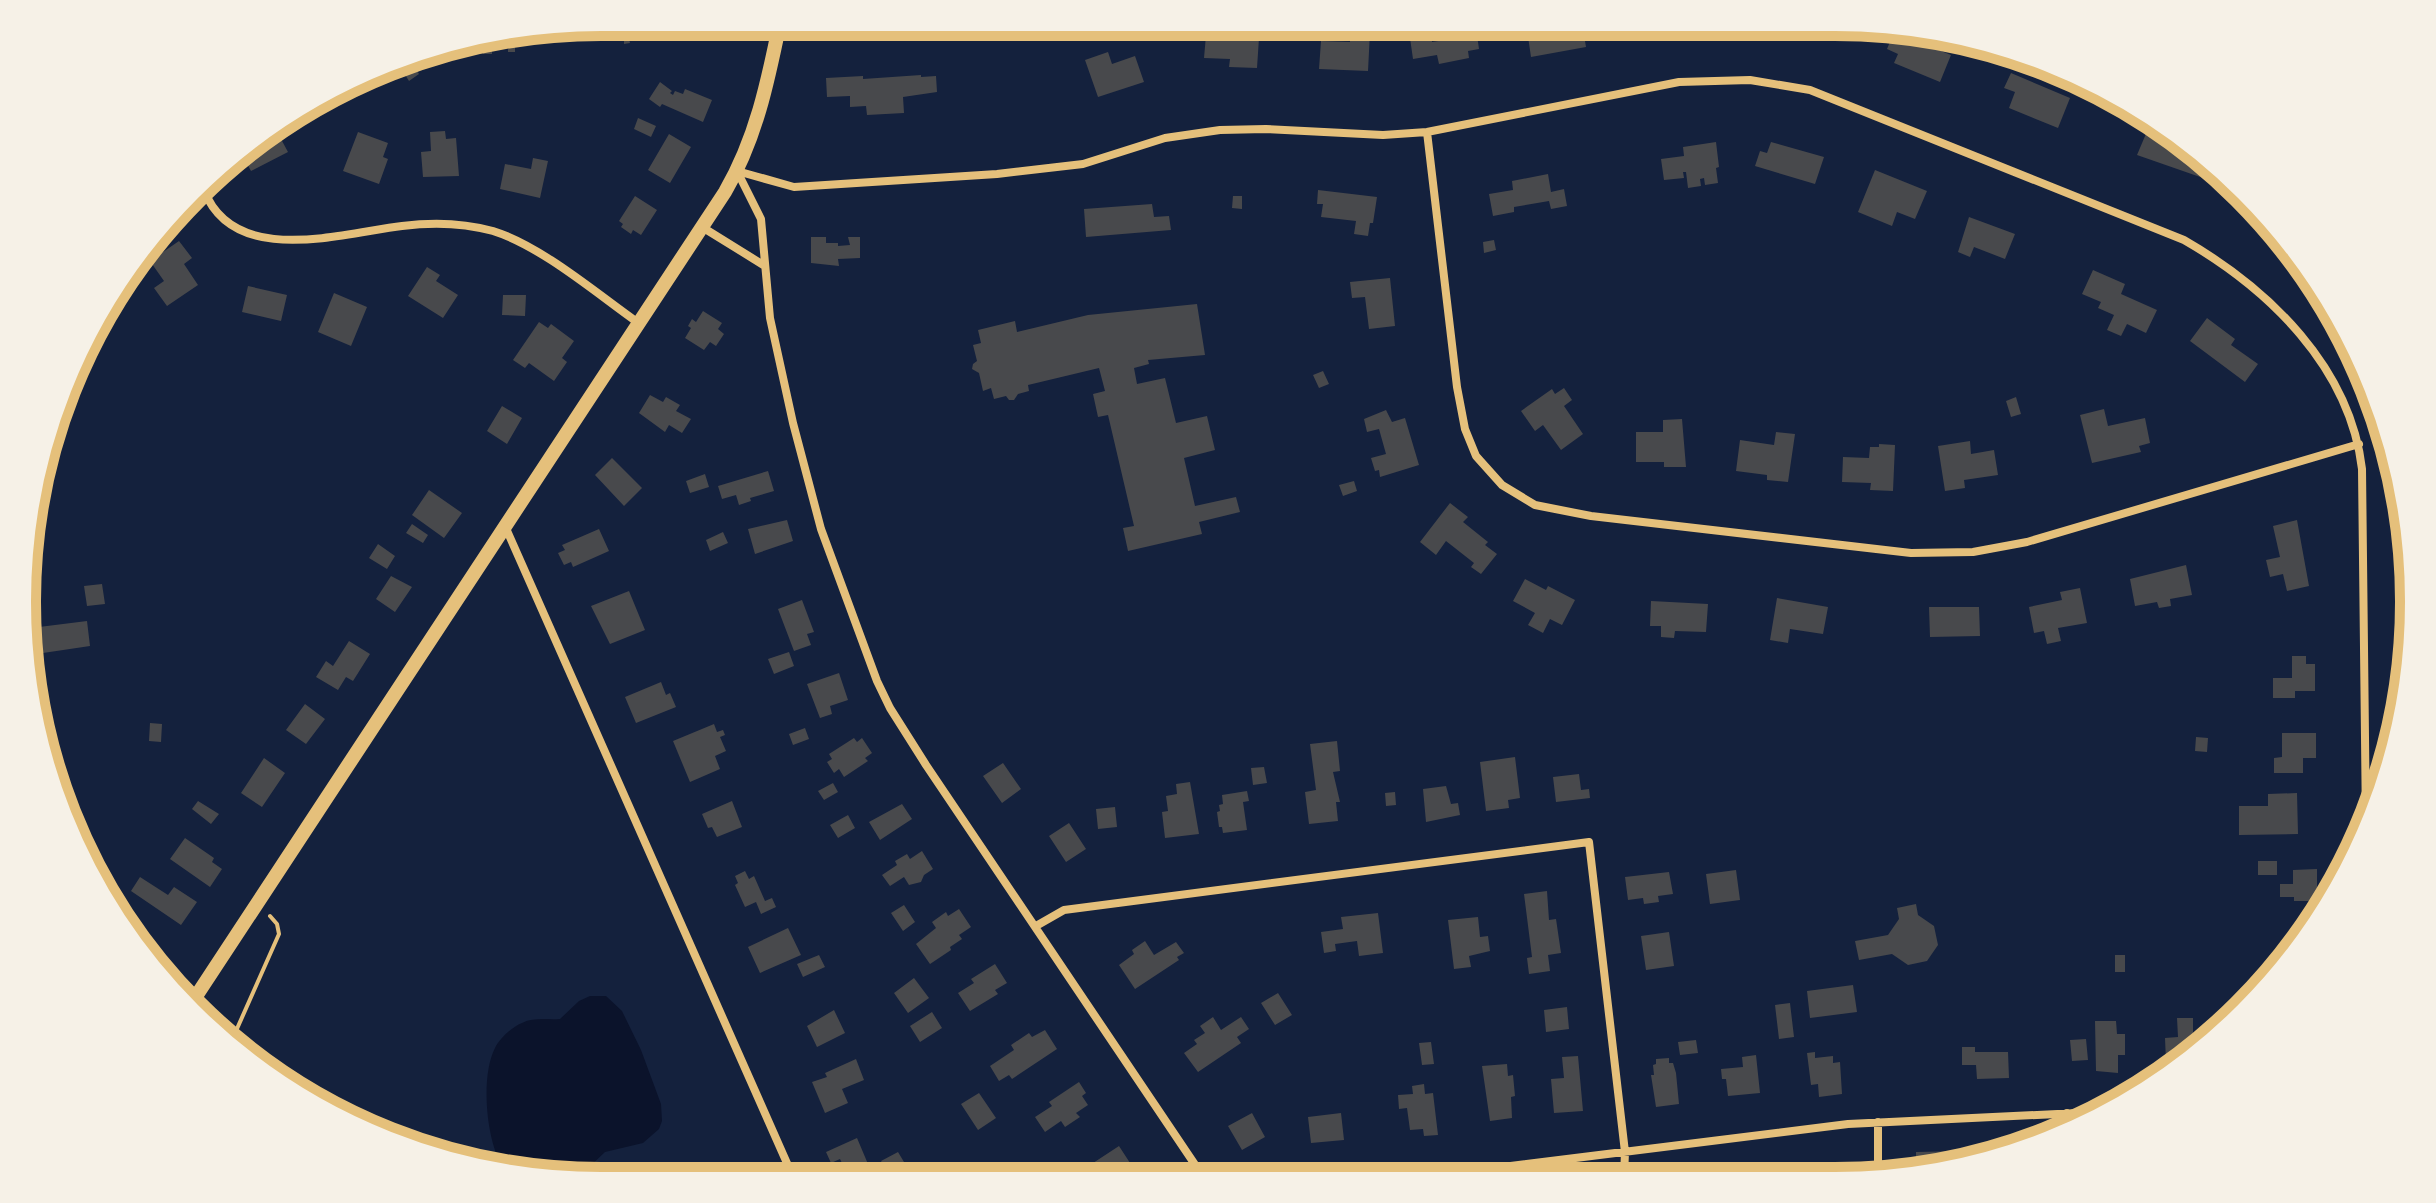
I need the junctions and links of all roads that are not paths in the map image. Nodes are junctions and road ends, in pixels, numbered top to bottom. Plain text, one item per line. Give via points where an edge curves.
1 (777, 36) edge
2 (1427, 132) junction
3 (737, 171) junction
4 (208, 196) edge
5 (702, 227) junction
6 (765, 266) junction
7 (637, 322) junction
8 (2359, 444) junction
9 (505, 526) junction
10 (2366, 794) edge
11 (1036, 926) junction
12 (197, 995) edge
13 (2067, 1113) junction
14 (2077, 1113) edge
15 (2067, 1117) edge
16 (1878, 1122) junction
17 (1625, 1152) junction
18 (1878, 1165) edge
19 (789, 1167) edge
20 (1197, 1167) edge
21 (1504, 1167) edge
22 (1624, 1167) edge

1 - 3 street via 757,121
2 - 3 street via 1220,130 1165,138 1063,167 899,182 794,187
2 - 8 street via 1679,82 1769,81 1830,97 2166,231 2209,255 2256,290 2297,331 2345,402
2 - 8 street via 1465,429 1488,471 1535,505 1899,552 1973,552 2051,536
3 - 5 street
3 - 6 street via 761,219
4 - 7 street via 232,224 289,241 434,223 494,232 535,252
5 - 6 street
5 - 7 street
6 - 11 street via 770,318 809,487 877,681 911,742
7 - 9 street
8 - 10 street
9 - 12 street
9 - 19 street
11 - 17 street via 1064,910 1589,842
11 - 20 street
13 - 14 street
13 - 15 street
13 - 16 street
16 - 17 street
16 - 18 street
17 - 21 street
17 - 22 street

